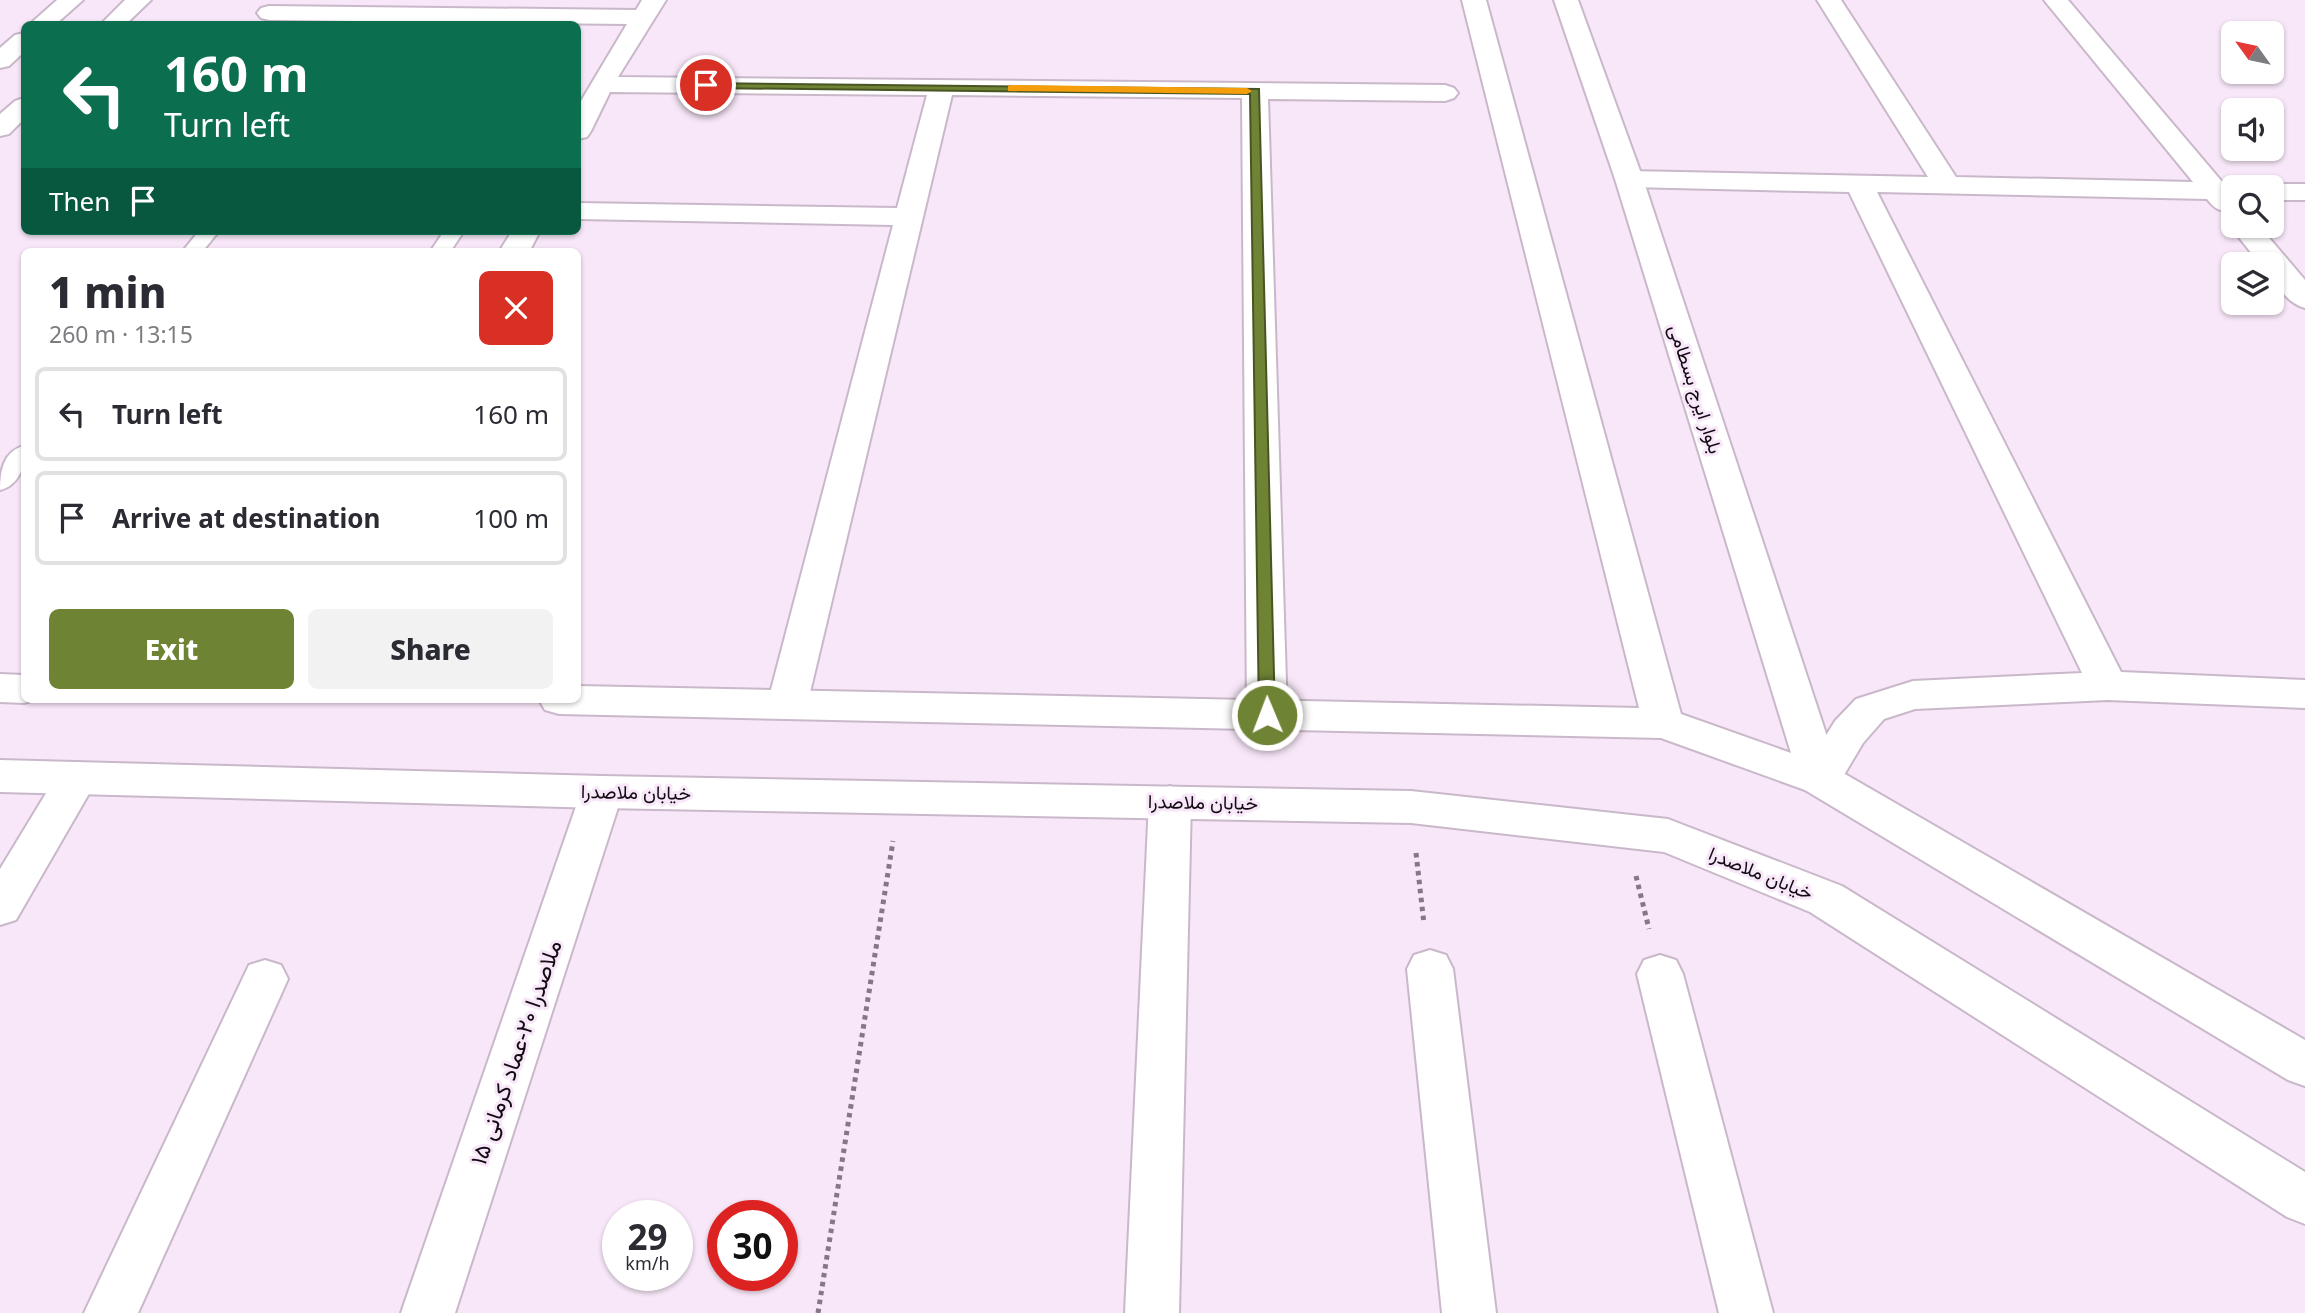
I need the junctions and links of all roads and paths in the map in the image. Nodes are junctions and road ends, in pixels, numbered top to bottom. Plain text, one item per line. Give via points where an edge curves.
1 (71, 0) edge
2 (139, 0) edge
3 (1474, 0) edge
4 (1566, 0) edge
5 (1829, 0) edge
6 (2056, 0) edge
7 (648, 9) edge
8 (268, 13) dead end
9 (46, 21) edge
10 (116, 21) edge
11 (21, 43) edge
12 (0, 61) edge
13 (601, 84) junction
14 (941, 88) junction
15 (1255, 91) junction
16 (1445, 93) dead end
17 (21, 109) edge
18 (581, 125) edge
19 (0, 128) edge
20 (1629, 179) junction
21 (1859, 184) junction
22 (1947, 185) junction
23 (2221, 188) edge
24 (2221, 191) edge
25 (2284, 191) edge
26 (2305, 192) edge
27 (581, 211) edge
28 (909, 217) junction
29 (2254, 238) edge
30 (2305, 299) edge
31 (21, 457) edge
32 (0, 482) edge
33 (2108, 686) junction
34 (0, 688) edge
35 (21, 689) edge
36 (2305, 694) edge
37 (581, 700) edge
38 (787, 705) junction
39 (1267, 715) junction
40 (1663, 723) junction
41 (0, 776) edge
42 (78, 778) junction
43 (1820, 779) junction
44 (602, 792) junction
45 (900, 796) junction
46 (1170, 802) junction
47 (1411, 807) junction
48 (1625, 831) junction
49 (0, 906) edge
50 (1430, 969) joint
51 (1660, 974) joint
52 (265, 979) dead end
53 (2305, 1065) edge
54 (2305, 1200) edge
55 (111, 1313) edge
56 (428, 1313) edge
57 (818, 1313) edge
58 (1152, 1313) edge
59 (1469, 1313) edge
60 (1746, 1313) edge

1 - 9 street
2 - 10 street
3 - 40 street
4 - 20 street, بلوار ایرج بسطامی
5 - 22 street
6 - 23 street
7 - 8 street
7 - 13 street
11 - 12 street
13 - 14 street
13 - 18 street
14 - 15 street
14 - 28 street
15 - 16 street
15 - 39 street
17 - 19 street
20 - 21 street
20 - 43 street, بلوار ایرج بسطامی
21 - 22 street
21 - 33 street
22 - 24 street
25 - 26 street
27 - 28 street
28 - 38 street
29 - 30 street
31 - 32 lane
33 - 36 street
33 - 43 street via 1913,695 1870,709 1849,732
34 - 35 street
37 - 38 street
38 - 39 street
39 - 40 street
40 - 43 street
41 - 42 street, خیابان ملاصدرا
42 - 44 street, خیابان ملاصدرا
42 - 49 street
43 - 53 street
44 - 45 street, خیابان ملاصدرا
44 - 56 street, ملاصدرا ۲۰-عماد کرمانی ۱۵
45 - 46 street, خیابان ملاصدرا
45 - 57 path
46 - 47 street, خیابان ملاصدرا
46 - 58 street
47 - 48 street, خیابان ملاصدرا
47 - 50 path
48 - 51 path
48 - 54 street, خیابان ملاصدرا via 1668,836 1826,899
50 - 59 street
51 - 60 street
52 - 55 street

